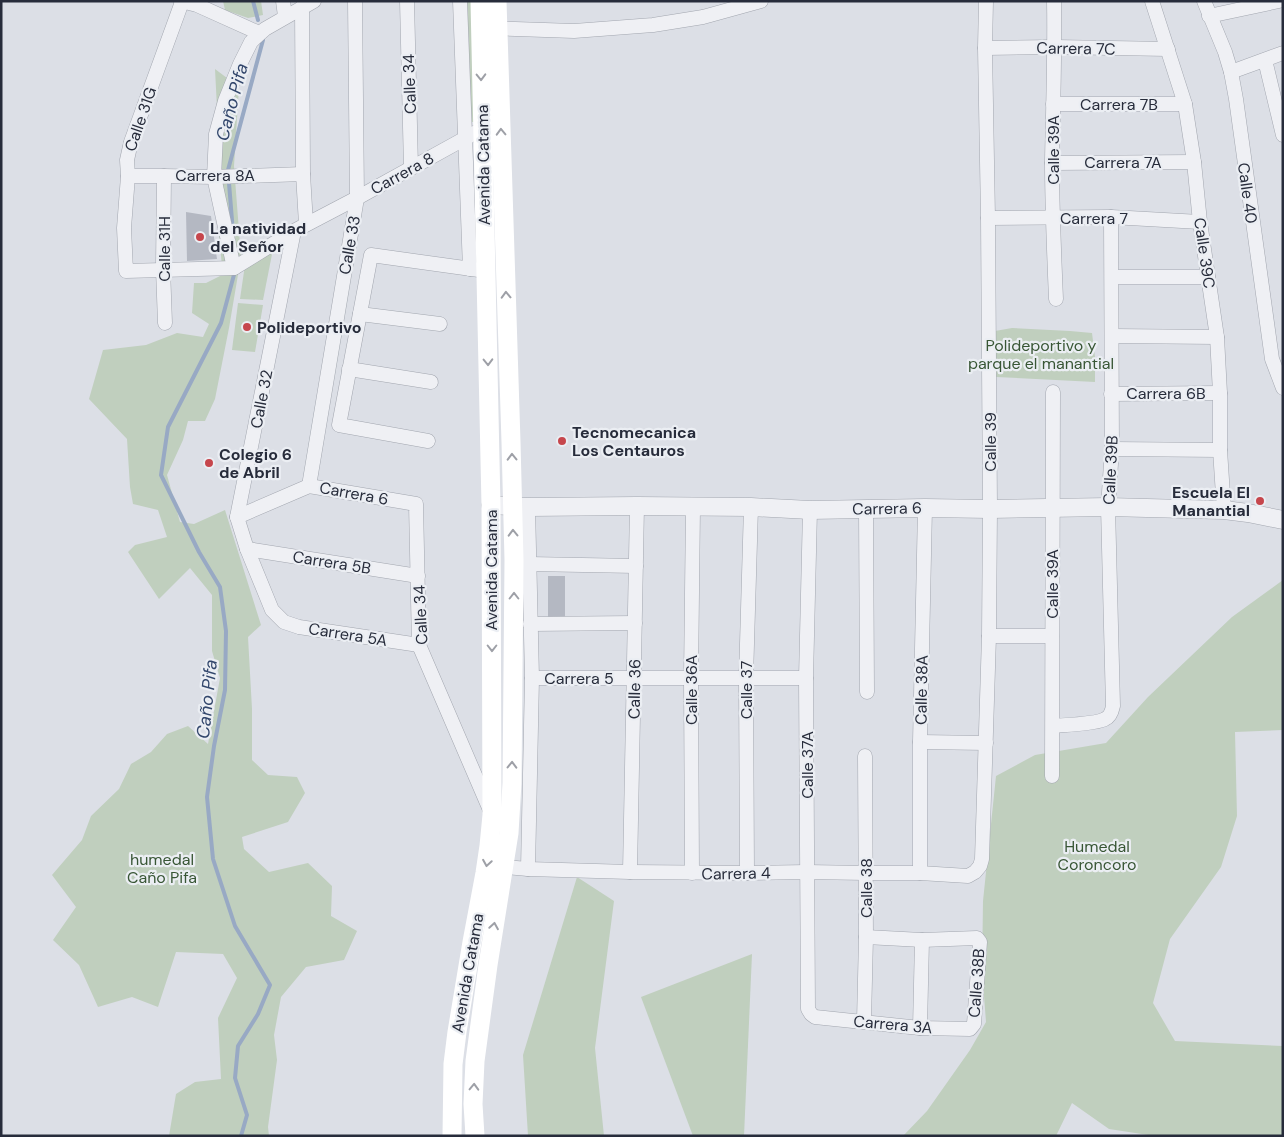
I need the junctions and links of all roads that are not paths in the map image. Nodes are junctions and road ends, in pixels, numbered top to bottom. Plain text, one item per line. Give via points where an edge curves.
1 (182, 1) edge
2 (283, 1) edge
3 (354, 1) edge
4 (407, 1) edge
5 (460, 1) edge
6 (480, 1) edge
7 (497, 1) edge
8 (761, 1) edge
9 (986, 1) edge
10 (1054, 1) edge
11 (1152, 1) edge
12 (1204, 1) edge
13 (1280, 1) edge
14 (196, 3) edge
15 (308, 4) edge
16 (1283, 6) edge
17 (285, 16) junction
18 (1209, 16) junction
19 (489, 28) junction
20 (259, 33) junction
21 (1055, 47) junction
22 (985, 48) junction
23 (1168, 49) junction
24 (1283, 53) edge
25 (1265, 60) junction
26 (1230, 72) junction
27 (1053, 104) junction
28 (1185, 104) junction
29 (474, 133) junction
30 (1283, 135) edge
31 (1194, 162) junction
32 (1052, 163) junction
33 (411, 168) junction
34 (303, 174) junction
35 (128, 176) junction
36 (164, 176) junction
37 (214, 177) junction
38 (357, 198) junction
39 (1111, 217) junction
40 (988, 218) junction
41 (1053, 218) junction
42 (1200, 222) junction
43 (300, 228) junction
44 (234, 268) junction
45 (163, 269) junction
46 (478, 270) junction
47 (126, 271) joint
48 (1208, 276) junction
49 (1112, 277) junction
50 (1056, 299) dead end
51 (360, 314) junction
52 (165, 323) dead end
53 (440, 324) dead end
54 (1112, 336) junction
55 (1217, 337) junction
56 (349, 369) junction
57 (431, 382) dead end
58 (1283, 388) edge
59 (1053, 392) dead end
60 (1220, 393) junction
61 (1111, 394) junction
62 (428, 441) dead end
63 (1112, 449) junction
64 (1220, 450) junction
65 (309, 486) junction
66 (416, 504) joint
67 (491, 505) junction
68 (520, 506) junction
69 (637, 506) junction
70 (693, 507) junction
71 (751, 507) junction
72 (1108, 507) junction
73 (925, 508) junction
74 (1052, 508) junction
75 (866, 509) junction
76 (990, 509) junction
77 (810, 510) junction
78 (1224, 510) junction
79 (237, 517) junction
80 (1283, 520) edge
81 (247, 549) junction
82 (529, 564) junction
83 (636, 566) junction
84 (418, 576) junction
85 (279, 618) joint
86 (635, 623) junction
87 (530, 624) junction
88 (989, 636) junction
89 (1052, 636) junction
90 (419, 645) junction
91 (532, 678) junction
92 (634, 678) junction
93 (690, 678) junction
94 (746, 678) junction
95 (806, 678) junction
96 (867, 692) dead end
97 (1052, 726) junction
98 (920, 742) junction
99 (986, 743) junction
100 (492, 746) junction
101 (464, 748) junction
102 (865, 756) dead end
103 (1052, 776) dead end
104 (492, 815) junction
105 (504, 867) junction
106 (528, 869) junction
107 (630, 872) junction
108 (807, 872) junction
109 (692, 873) junction
110 (747, 873) junction
111 (866, 873) junction
112 (920, 873) junction
113 (968, 876) joint
114 (866, 937) junction
115 (922, 940) junction
116 (816, 1017) joint
117 (864, 1021) junction
118 (920, 1028) junction
119 (970, 1029) joint
120 (452, 1136) edge
121 (475, 1136) edge

1 - 14 street
1 - 35 street, Calle 31G via 131,142
2 - 17 street
3 - 38 street, Calle 33
4 - 33 street, Calle 34
5 - 29 street
6 - 19 main road, Avenida Catama
7 - 19 main road, Avenida Catama
8 - 19 street via 703,17 653,25 574,31
9 - 22 street, Calle 39
10 - 21 street, Calle 39A
11 - 23 street, Calle 39C
12 - 18 street, Calle 40
13 - 16 street
13 - 18 street
14 - 20 street
15 - 17 street
15 - 34 street, Calle 32
17 - 20 street
18 - 26 street, Calle 40
19 -> 29 main road, Avenida Catama
68 -> 19 main road, Avenida Catama
20 - 37 street via 251,42 225,101 216,134
21 - 22 street, Carrera 7C
21 - 23 street, Carrera 7C
21 - 27 street, Calle 39A
22 - 40 street, Calle 39
23 - 28 street, Calle 39C
24 - 25 street
25 - 26 street
25 - 30 street
26 - 58 street, Calle 40 via 1272,359
27 - 28 street, Carrera 7B
27 - 32 street, Calle 39A
28 - 31 street, Calle 39C
29 - 33 street, Carrera 8
29 - 46 main road, Avenida Catama
31 - 32 street, Carrera 7A
31 - 42 street, Calle 39C
32 - 41 street, Calle 39A
33 - 38 street, Carrera 8
34 - 37 street, Carrera 8A
34 - 43 street, Calle 32
35 - 36 street, Carrera 8A
35 - 47 street, Calle 31G via 124,228
36 - 37 street, Carrera 8A
36 - 45 street, Calle 31H
37 - 44 street
38 - 43 street, Carrera 8
38 - 65 street, Calle 33
39 - 41 street, Carrera 7
39 - 42 street, Carrera 7
39 - 49 street, Calle 39B
40 - 41 street, Carrera 7
40 - 76 street, Calle 39
41 - 50 street, Calle 39A
42 - 48 street, Calle 39C
43 - 44 street, Carrera 8
43 - 79 street, Calle 32
44 - 45 street, Carrera 8
45 - 47 street, Carrera 8
45 - 52 street, Calle 31H
46 - 51 street via 371,255
46 -> 67 main road, Avenida Catama
48 - 49 street
48 - 55 street, Calle 39C
49 - 54 street, Calle 39B
51 - 53 street
51 - 56 street
54 - 55 street
54 - 61 street, Calle 39B
55 - 60 street, Calle 39C
56 - 57 street
56 - 62 street via 339,425
59 - 74 street, Calle 39A
60 - 61 street, Carrera 6B
60 - 64 street, Calle 39C
61 - 63 street, Calle 39B
63 - 64 street
63 - 72 street, Calle 39B
64 - 78 street, Calle 39C
65 - 66 street, Carrera 6
65 - 79 street, Carrera 6
66 - 84 street, Calle 34
67 - 68 street, Carrera 6
67 -> 100 main road, Avenida Catama
68 - 69 street, Carrera 6
68 - 82 street, Avenida Catama
105 -> 68 main road, Avenida Catama via 512,783 514,580
69 - 70 street, Carrera 6
69 - 83 street, Calle 36
70 - 71 street, Carrera 6
70 - 93 street, Calle 36A
71 - 77 street, Carrera 6
71 - 94 street, Calle 37
72 - 74 street, Carrera 6
72 - 78 street, Carrera 6
72 - 97 street, Calle 39B via 1113,706 1106,719 1097,722
73 - 75 street, Carrera 6
73 - 76 street, Carrera 6
73 - 98 street, Calle 38A
74 - 76 street, Carrera 6
74 - 89 street, Calle 39A
75 - 77 street, Carrera 6
75 - 96 street
76 - 88 street, Calle 39
77 - 95 street, Calle 37A
78 - 80 street, Carrera 6
79 - 81 street, Calle 32
81 - 84 street, Carrera 5B
81 - 85 street, Calle 32 via 272,610
82 - 83 street
82 - 87 street, Avenida Catama
83 - 86 street, Calle 36
84 - 90 street, Calle 34
85 - 90 street, Carrera 5A via 299,627
86 - 87 street
86 - 92 street, Calle 36
87 - 91 street, Avenida Catama
88 - 89 street
88 - 99 street, Calle 39
89 - 97 street, Calle 39A
90 - 101 street, Calle 34
91 - 92 street, Carrera 5
91 - 106 street, Avenida Catama
92 - 93 street, Carrera 5
92 - 107 street, Calle 36
93 - 94 street, Carrera 5
93 - 109 street, Calle 36A
94 - 95 street, Carrera 5
94 - 110 street, Calle 37
95 - 108 street, Calle 37A
97 - 103 street, Calle 39A
98 - 99 street
98 - 112 street, Calle 38A
99 - 113 street, Calle 39 via 982,858 980,866
100 - 101 street via 478,754
100 - 104 main road, Avenida Catama
101 - 104 street, Calle 34
102 - 111 street, Calle 38
104 -> 120 main road, Avenida Catama via 453,1064
105 - 106 street, Carrera 4
121 -> 105 main road, Avenida Catama via 475,1061
106 - 107 street, Carrera 4
107 - 109 street, Carrera 4
108 - 110 street, Carrera 4
108 - 111 street, Carrera 4
108 - 116 street, Calle 37A via 808,1009
109 - 110 street, Carrera 4
111 - 112 street, Carrera 4
111 - 114 street, Calle 38
112 - 113 street, Carrera 4
114 - 115 street
114 - 117 street, Calle 38
115 - 118 street
115 - 119 street, Calle 38B via 977,938 980,942 974,1024
116 - 117 street, Carrera 3A
117 - 118 street, Carrera 3A
118 - 119 street, Carrera 3A

